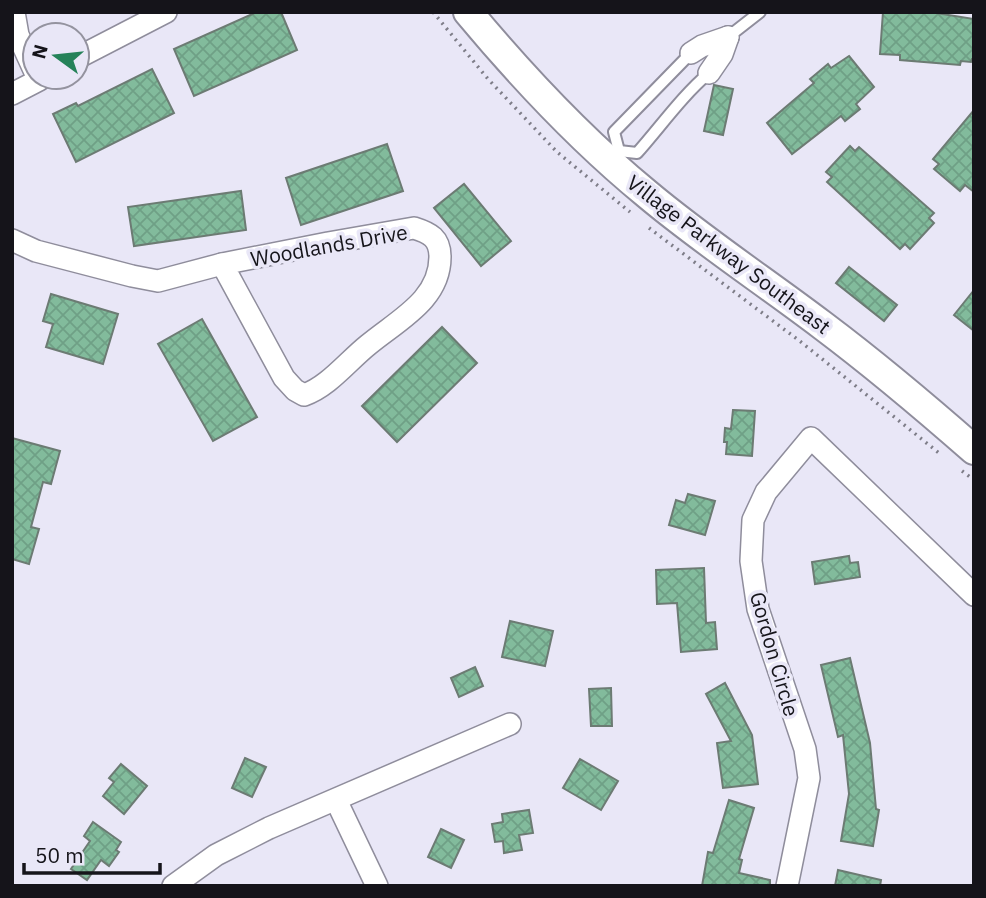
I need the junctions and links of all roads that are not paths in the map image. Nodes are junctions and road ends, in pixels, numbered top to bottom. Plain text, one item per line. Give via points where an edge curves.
1 (15, 12) edge
2 (166, 12) edge
3 (468, 12) edge
4 (760, 12) edge
5 (728, 37) joint
6 (21, 41) edge
7 (91, 51) edge
8 (701, 63) junction
9 (614, 156) junction
10 (12, 240) edge
11 (222, 264) junction
12 (974, 450) edge
13 (974, 595) edge
14 (510, 724) dead end
15 (336, 800) junction
16 (173, 886) edge
17 (377, 886) edge
18 (787, 886) edge

1 - 6 street
2 - 7 street
3 - 9 street, Village Parkway Southeast via 526,81
4 - 5 lane
5 - 8 street via 702,46
8 - 9 lane via 670,116 637,153
8 - 9 lane via 614,132
9 - 12 street, Village Parkway Southeast via 688,227 881,371
10 - 11 street, Woodlands Drive via 36,251 158,281
11 - 11 street, Woodlands Drive via 414,228 433,236 440,246 432,290 402,321 317,390 304,395 284,378
13 - 18 street, Gordon Circle via 811,438 766,492 753,520 751,561 758,609 810,778
14 - 15 street
15 - 16 street via 216,855
15 - 17 street

